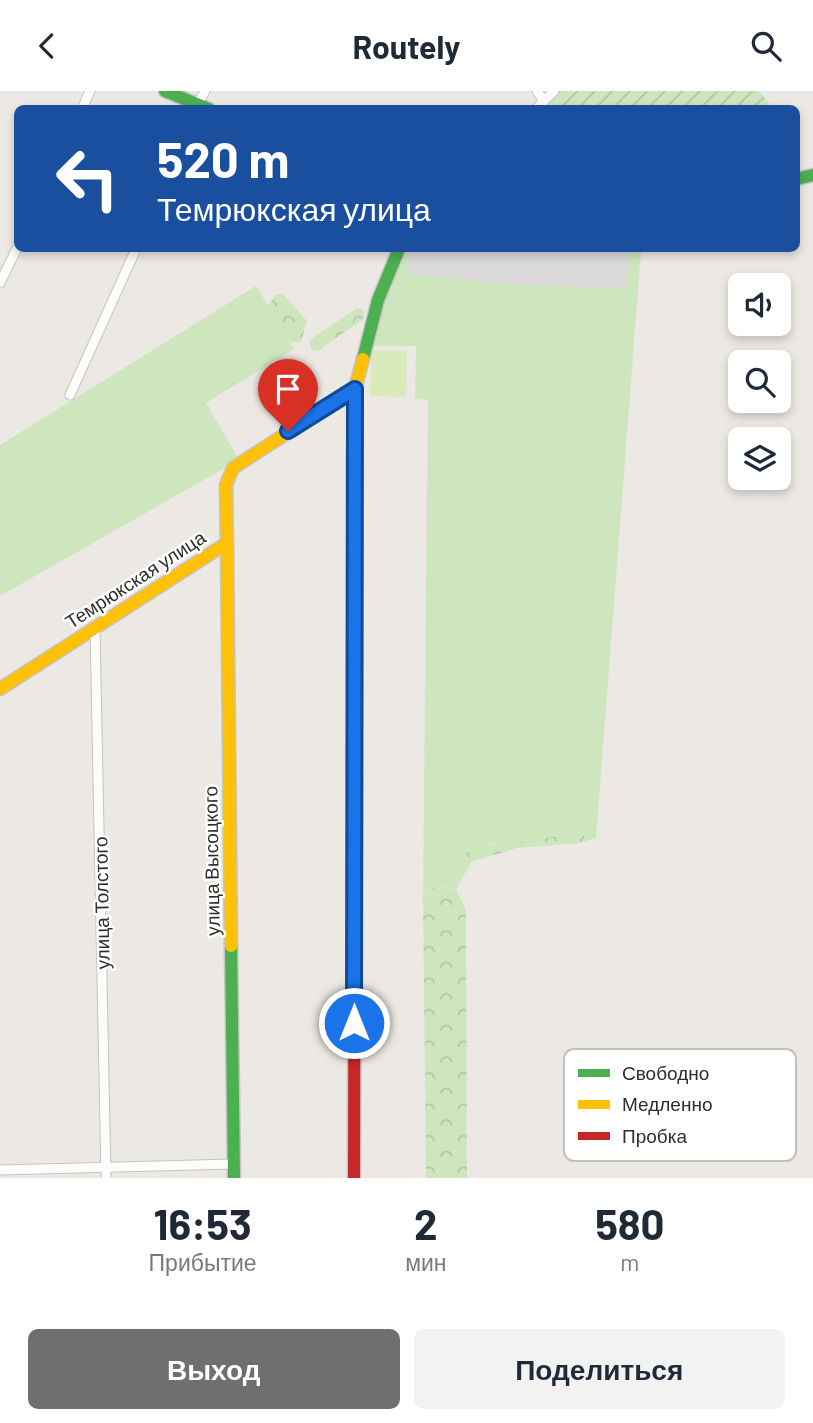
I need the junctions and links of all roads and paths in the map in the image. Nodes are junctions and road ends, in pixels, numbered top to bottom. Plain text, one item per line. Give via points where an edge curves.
1 (165, 91) edge
2 (537, 91) edge
3 (554, 91) edge
4 (543, 100) junction
5 (192, 105) edge
6 (539, 105) edge
7 (15, 252) edge
8 (135, 252) edge
9 (398, 252) edge
10 (0, 283) edge
11 (355, 389) junction
12 (70, 395) dead end
13 (227, 543) junction
14 (95, 629) junction
15 (0, 689) edge
16 (234, 1164) junction
17 (106, 1166) junction
18 (0, 1170) edge
19 (106, 1178) edge
20 (234, 1178) edge
21 (354, 1178) edge

1 - 5 street
2 - 4 street
3 - 4 street
4 - 6 street
7 - 10 street
8 - 12 street
9 - 11 street via 370,326
11 - 13 street, Темрюкская улица via 233,468 226,485
11 - 21 street
13 - 14 street, Темрюкская улица
13 - 16 street, улица Высоцкого
14 - 15 street, Темрюкская улица
14 - 17 street, улица Толстого
16 - 17 street
16 - 20 street, улица Высоцкого
17 - 18 street
17 - 19 street, улица Толстого

